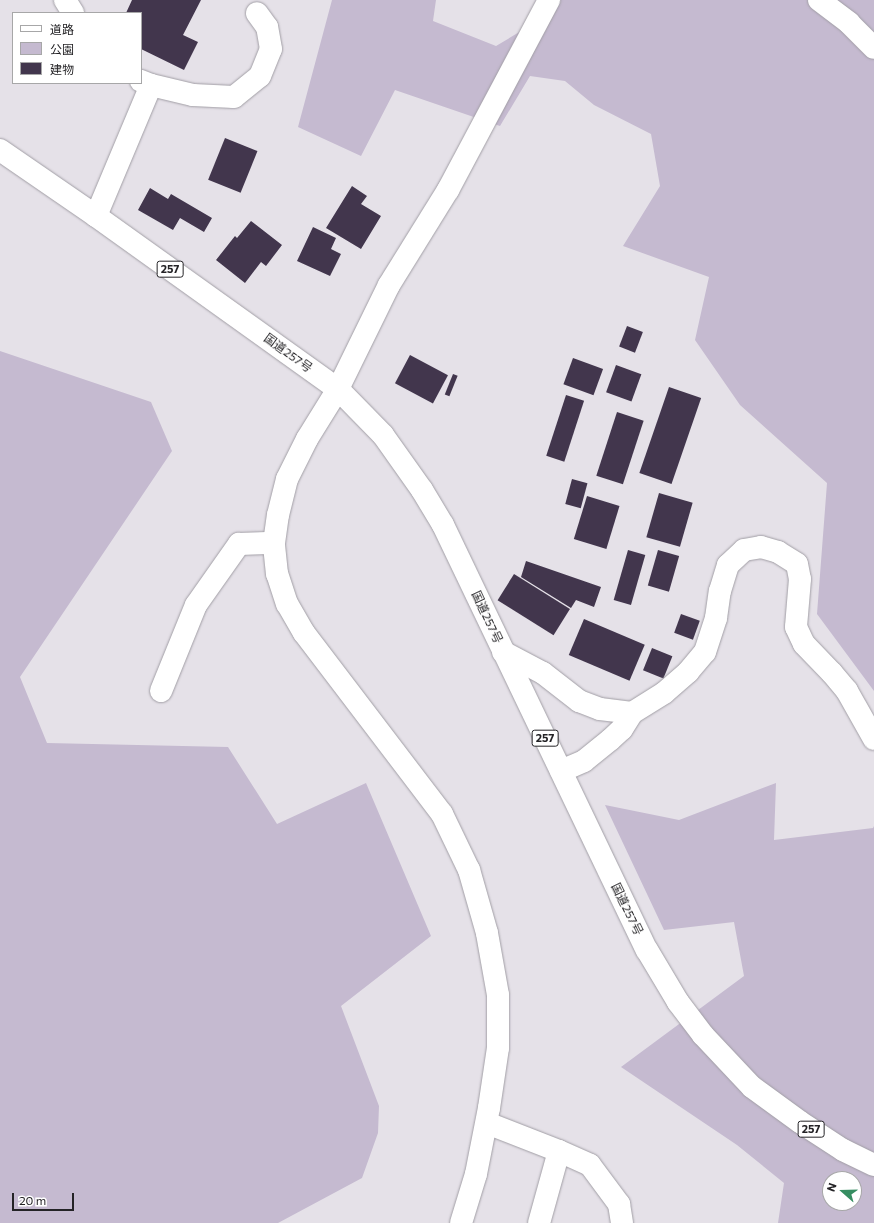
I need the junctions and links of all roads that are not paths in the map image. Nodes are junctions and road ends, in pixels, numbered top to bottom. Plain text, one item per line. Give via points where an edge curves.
1 (65, 0) edge
2 (549, 0) edge
3 (819, 0) edge
4 (73, 12) edge
5 (257, 13) dead end
6 (874, 48) edge
7 (146, 83) edge
8 (0, 150) edge
9 (96, 216) junction
10 (338, 389) junction
11 (274, 543) junction
12 (503, 652) junction
13 (161, 691) dead end
14 (632, 713) junction
15 (874, 739) edge
16 (561, 771) junction
17 (487, 1123) junction
18 (559, 1151) junction
19 (874, 1165) edge
20 (461, 1223) edge
21 (538, 1223) edge
22 (622, 1223) edge

1 - 4 main road
2 - 10 main road via 448,190 389,285
3 - 6 main road via 849,22
5 - 7 main road via 267,27 271,49 260,76 234,97 193,95
7 - 9 main road
8 - 9 main road, 国道257号 / 257
9 - 10 main road, 国道257号 / 257
10 - 11 main road via 307,439 287,479
10 - 12 main road, 国道257号 / 257 via 383,435 422,490 443,525
11 - 13 main road via 238,544 196,605
11 - 17 main road via 277,574 287,604 304,633 442,814 469,870 487,933 498,995 498,1048
12 - 14 main road via 543,673 579,701 600,709
12 - 16 main road, 国道257号 / 257
14 - 15 main road via 664,693 688,672 705,652 728,565 744,550 761,547 778,552 797,564 800,579 796,627 804,644 846,691
14 - 16 main road via 622,729 610,740 584,761
16 - 19 main road, 国道257号 / 257 via 647,950 678,1002 703,1035 752,1087 837,1146
17 - 18 main road
17 - 20 main road via 476,1174
18 - 21 main road
18 - 22 main road via 590,1165 619,1204

